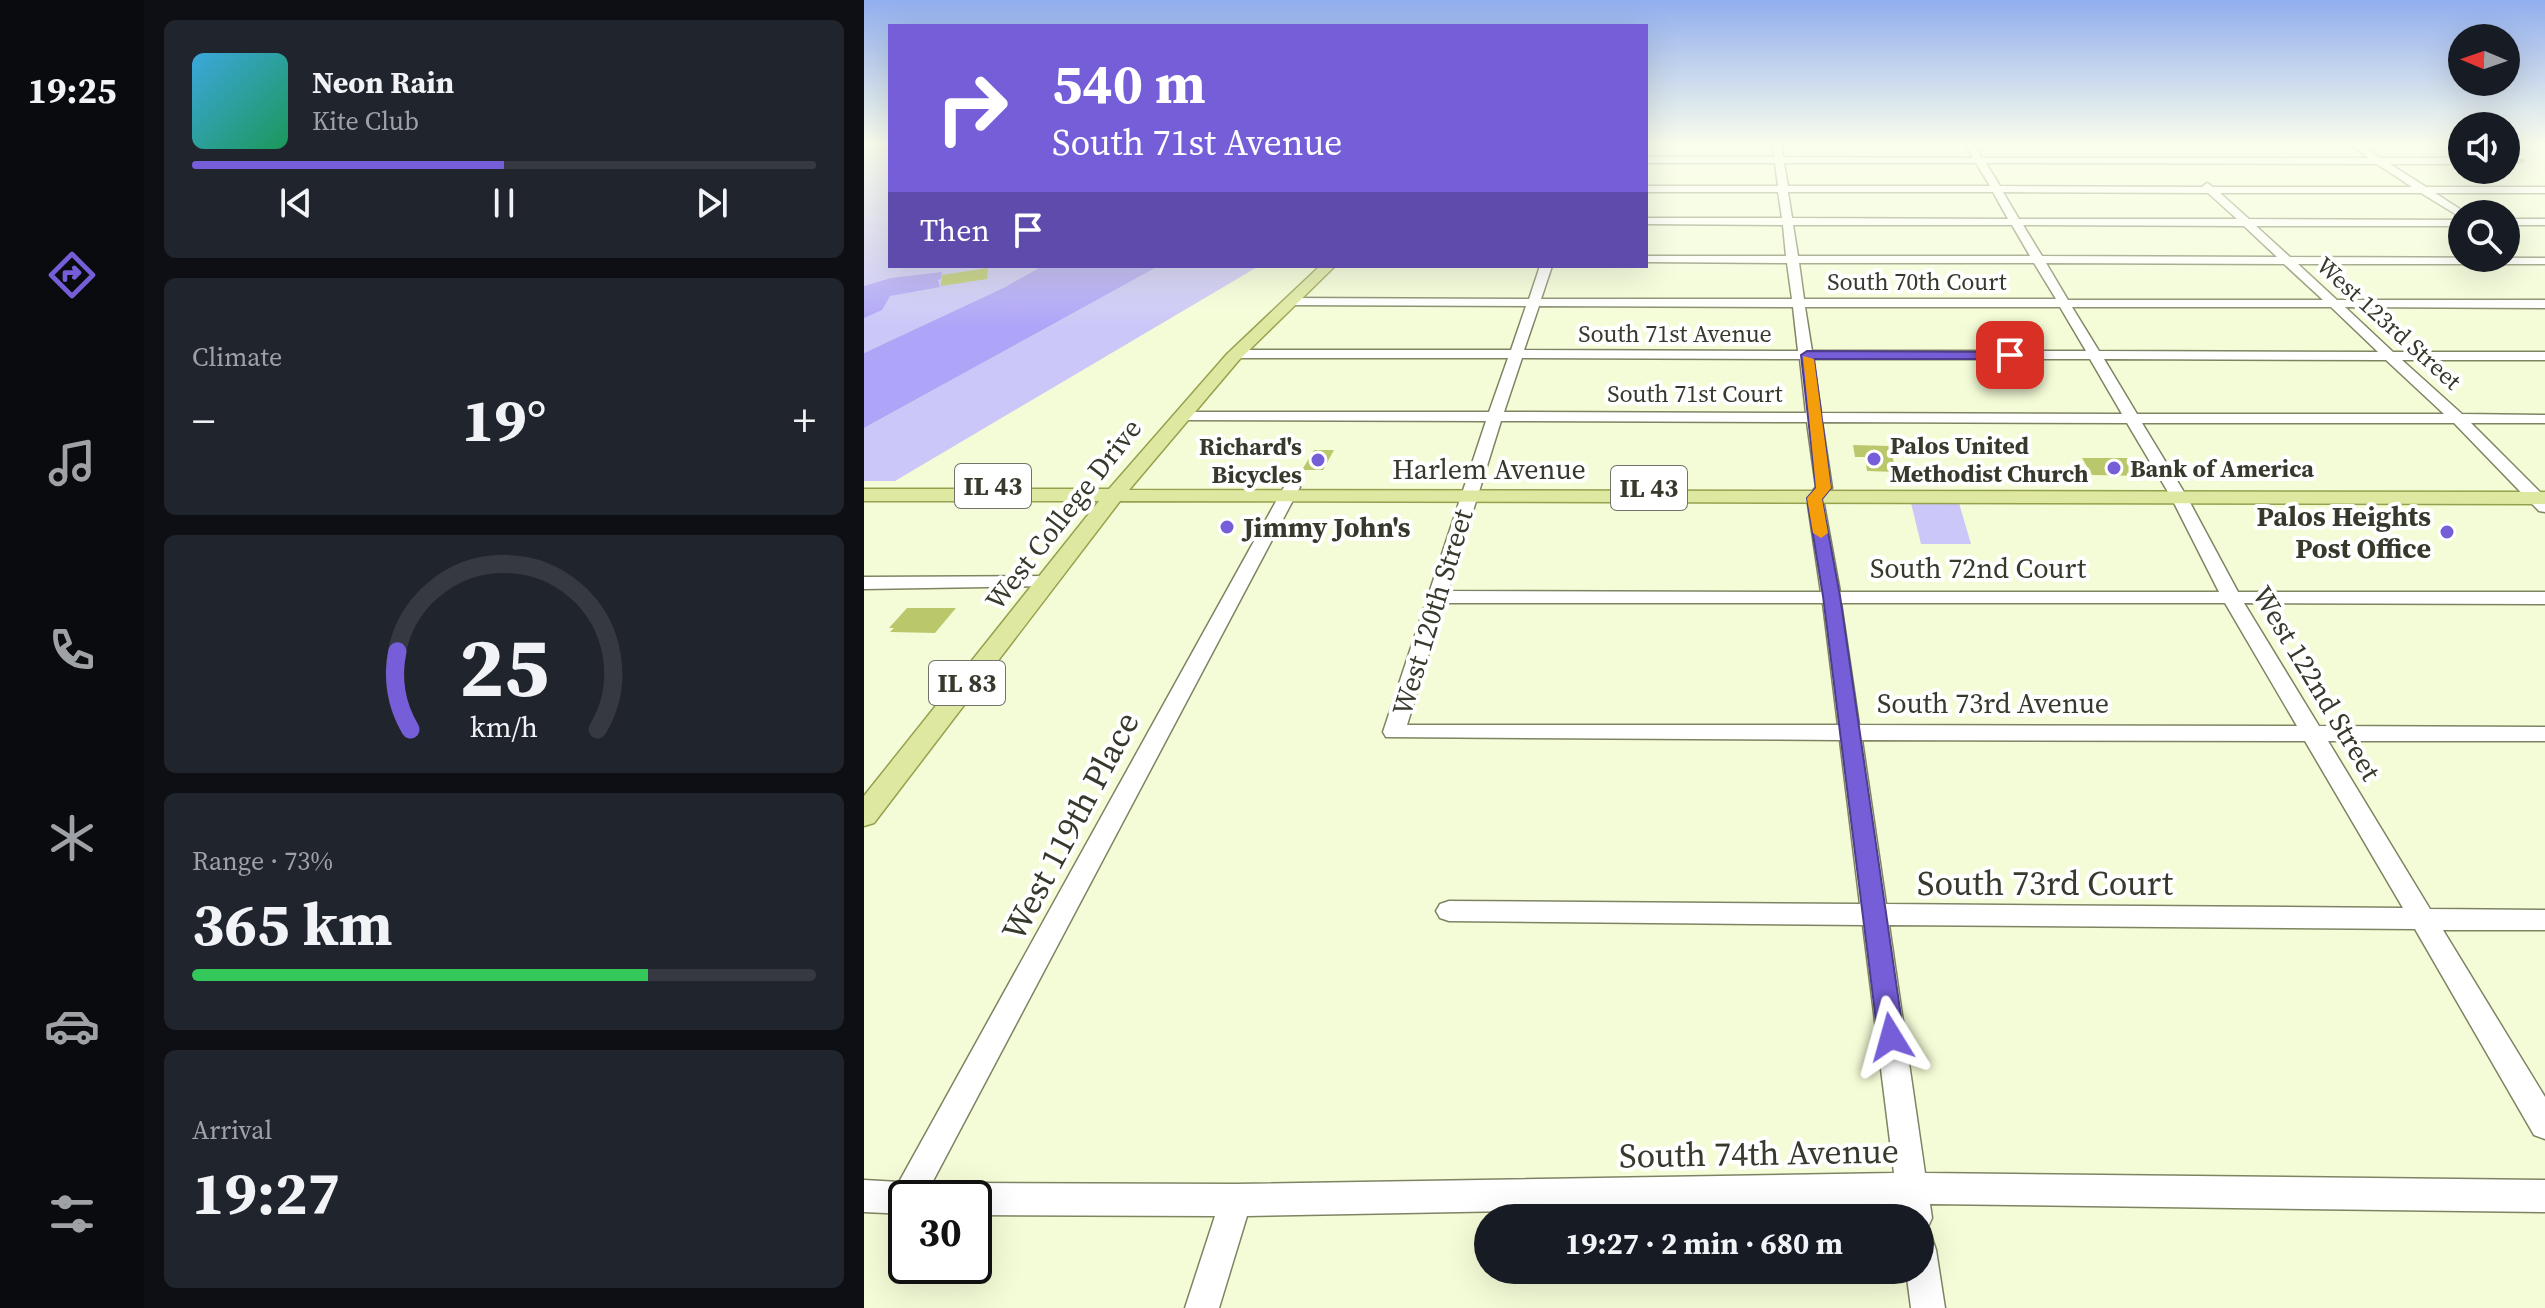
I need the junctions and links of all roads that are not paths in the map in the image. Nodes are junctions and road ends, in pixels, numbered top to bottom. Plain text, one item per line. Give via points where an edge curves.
1 (1786, 206) edge
2 (2007, 206) edge
3 (2228, 206) edge
4 (1648, 221) edge
5 (1788, 222) junction
6 (2017, 222) junction
7 (2245, 222) junction
8 (2520, 222) edge
9 (2545, 222) edge
10 (2448, 223) edge
11 (2520, 251) edge
12 (1648, 259) edge
13 (1794, 260) junction
14 (2039, 260) junction
15 (2285, 260) junction
16 (2538, 261) edge
17 (1326, 268) edge
18 (1545, 268) edge
19 (2545, 269) edge
20 (1289, 302) junction
21 (1534, 302) junction
22 (1800, 303) junction
23 (2067, 304) junction
24 (2332, 304) junction
25 (2545, 304) edge
26 (1237, 354) junction
27 (1516, 355) junction
28 (1807, 355) junction
29 (2097, 356) junction
30 (2391, 356) junction
31 (2545, 356) edge
32 (1180, 416) junction
33 (1497, 417) junction
34 (1816, 418) junction
35 (2133, 418) junction
36 (2458, 419) junction
37 (2545, 419) edge
38 (864, 486) edge
39 (1117, 492) junction
40 (1290, 492) junction
41 (1471, 492) junction
42 (1819, 493) junction
43 (2177, 494) junction
44 (864, 495) edge
45 (2540, 497) edge
46 (1046, 582) junction
47 (864, 583) edge
48 (2545, 589) edge
49 (1831, 596) junction
50 (1437, 597) junction
51 (2231, 597) junction
52 (2545, 598) edge
53 (1394, 732) joint
54 (2311, 732) junction
55 (1850, 734) junction
56 (2545, 734) edge
57 (864, 816) edge
58 (1449, 911) dead end
59 (1875, 915) junction
60 (2422, 919) junction
61 (2545, 920) edge
62 (2545, 1125) edge
63 (917, 1180) edge
64 (864, 1196) edge
65 (2545, 1196) edge
66 (888, 1197) edge
67 (992, 1199) edge
68 (1236, 1200) junction
69 (1914, 1203) edge
70 (1925, 1284) edge
71 (1202, 1308) edge
72 (1928, 1308) edge

1 - 5 street
2 - 6 street, West 122nd Street
3 - 7 street, West 123rd Street
4 - 5 street
5 - 6 street
5 - 13 street
6 - 7 street
6 - 14 street, West 122nd Street
7 - 10 street
7 - 15 street, West 123rd Street
8 - 9 street
11 - 16 street
12 - 13 street
13 - 14 street
13 - 22 street
14 - 15 street
14 - 23 street, West 122nd Street
15 - 16 street
15 - 24 street, West 123rd Street
16 - 19 street
17 - 20 main road, West College Drive / IL 83
18 - 21 street, West 120th Street
20 - 21 street, South 70th Court
20 - 26 main road, West College Drive / IL 83
21 - 22 street, South 70th Court
21 - 27 street, West 120th Street
22 - 23 street, South 70th Court
22 - 28 street
23 - 24 street, South 70th Court
23 - 29 street, West 122nd Street
24 - 25 street, South 70th Court
24 - 30 street, West 123rd Street
26 - 27 street, South 71st Avenue
26 - 32 main road, West College Drive / IL 83
27 - 28 street, South 71st Avenue
27 - 33 street, West 120th Street
28 - 29 street, South 71st Avenue
28 - 34 street
29 - 30 street, South 71st Avenue
29 - 35 street, West 122nd Street
30 - 31 street, South 71st Avenue
30 - 36 street, West 123rd Street
32 - 33 street, South 71st Court
32 - 39 main road, West College Drive / IL 83
33 - 34 street, South 71st Court
33 - 41 street, West 120th Street
34 - 35 street, South 71st Court
34 - 42 street
35 - 36 street, South 71st Court
35 - 43 street, West 122nd Street
36 - 37 street, South 71st Court
36 - 45 street, West 123rd Street
38 - 39 main road, Harlem Avenue / IL 43
39 - 40 main road, Harlem Avenue / IL 43
39 - 44 main road, Harlem Avenue / IL 43
39 - 46 main road, West College Drive / IL 83
40 - 41 main road, Harlem Avenue / IL 43
40 - 63 street, West 119th Place
41 - 42 main road, Harlem Avenue / IL 43
41 - 50 street, West 120th Street
42 - 43 main road, Harlem Avenue / IL 43
42 - 49 street
43 - 45 main road, Harlem Avenue / IL 43
43 - 51 street, West 122nd Street
46 - 47 street
46 - 57 main road, West College Drive / IL 83
48 - 51 street, South 72nd Court via 2246,588
49 - 50 street, South 72nd Court
49 - 51 street, South 72nd Court
49 - 55 street
50 - 53 street, West 120th Street
51 - 52 street, South 72nd Court
51 - 54 street, West 122nd Street
53 - 55 street, South 73rd Avenue
54 - 55 street, South 73rd Avenue
54 - 56 street, South 73rd Avenue
54 - 60 street, West 122nd Street
55 - 59 street
58 - 59 street, South 73rd Court
59 - 60 street, South 73rd Court
59 - 69 street
60 - 61 street, South 73rd Court
60 - 62 street, West 122nd Street
64 - 66 street
65 - 69 street, South 74th Avenue
67 - 68 street, South 74th Avenue
68 - 69 street, South 74th Avenue
68 - 71 street
70 - 72 street

